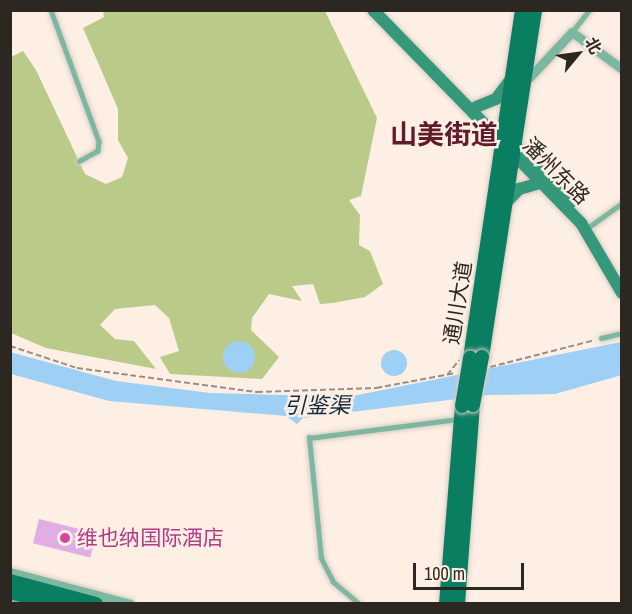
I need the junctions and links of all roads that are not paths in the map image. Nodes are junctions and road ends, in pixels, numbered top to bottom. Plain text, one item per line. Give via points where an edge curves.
1 (51, 10) edge
2 (373, 10) edge
3 (382, 10) edge
4 (522, 10) edge
5 (535, 10) edge
6 (590, 10) edge
7 (572, 32) junction
8 (522, 56) junction
9 (621, 69) edge
10 (519, 78) junction
11 (476, 107) junction
12 (509, 146) junction
13 (80, 161) dead end
14 (540, 183) junction
15 (621, 203) edge
16 (505, 204) junction
17 (588, 227) junction
18 (621, 274) edge
19 (621, 292) edge
20 (621, 333) edge
21 (601, 338) road end
22 (474, 359) junction
23 (467, 413) junction
24 (10, 572) edge
25 (10, 581) edge
26 (10, 592) edge
27 (10, 600) edge
28 (32, 602) edge
29 (55, 603) edge
30 (96, 603) edge
31 (130, 603) edge
32 (358, 603) edge
33 (446, 603) edge
34 (458, 603) edge

1 - 13 lane via 99,141 98,151
2 - 12 main road, 潘州东路
3 - 11 main road, 潘州东路
4 - 8 main road, 通川大道
5 - 8 main road, 通川大道
6 - 7 lane
7 - 9 street
7 - 10 street
8 - 10 main road, 通川大道
10 - 11 main road via 496,99
10 - 12 main road, 通川大道
11 - 12 main road, 潘州东路
12 - 14 main road, 潘州东路
12 - 16 main road, 通川大道
12 - 17 main road, 潘州东路
12 - 22 main road, 通川大道
14 - 16 main road via 519,189
14 - 17 main road, 潘州东路
15 - 17 lane
16 - 22 main road, 通川大道
17 - 18 main road, 潘州东路
17 - 19 main road, 潘州东路
20 - 21 lane
22 - 23 main road, 通川大道, bridge
23 - 32 lane via 309,438 321,558 333,582
23 - 33 main road, 通川大道
23 - 34 main road, 通川大道
24 - 31 street
25 - 30 main road
26 - 28 main road
27 - 28 street
28 - 29 main road

